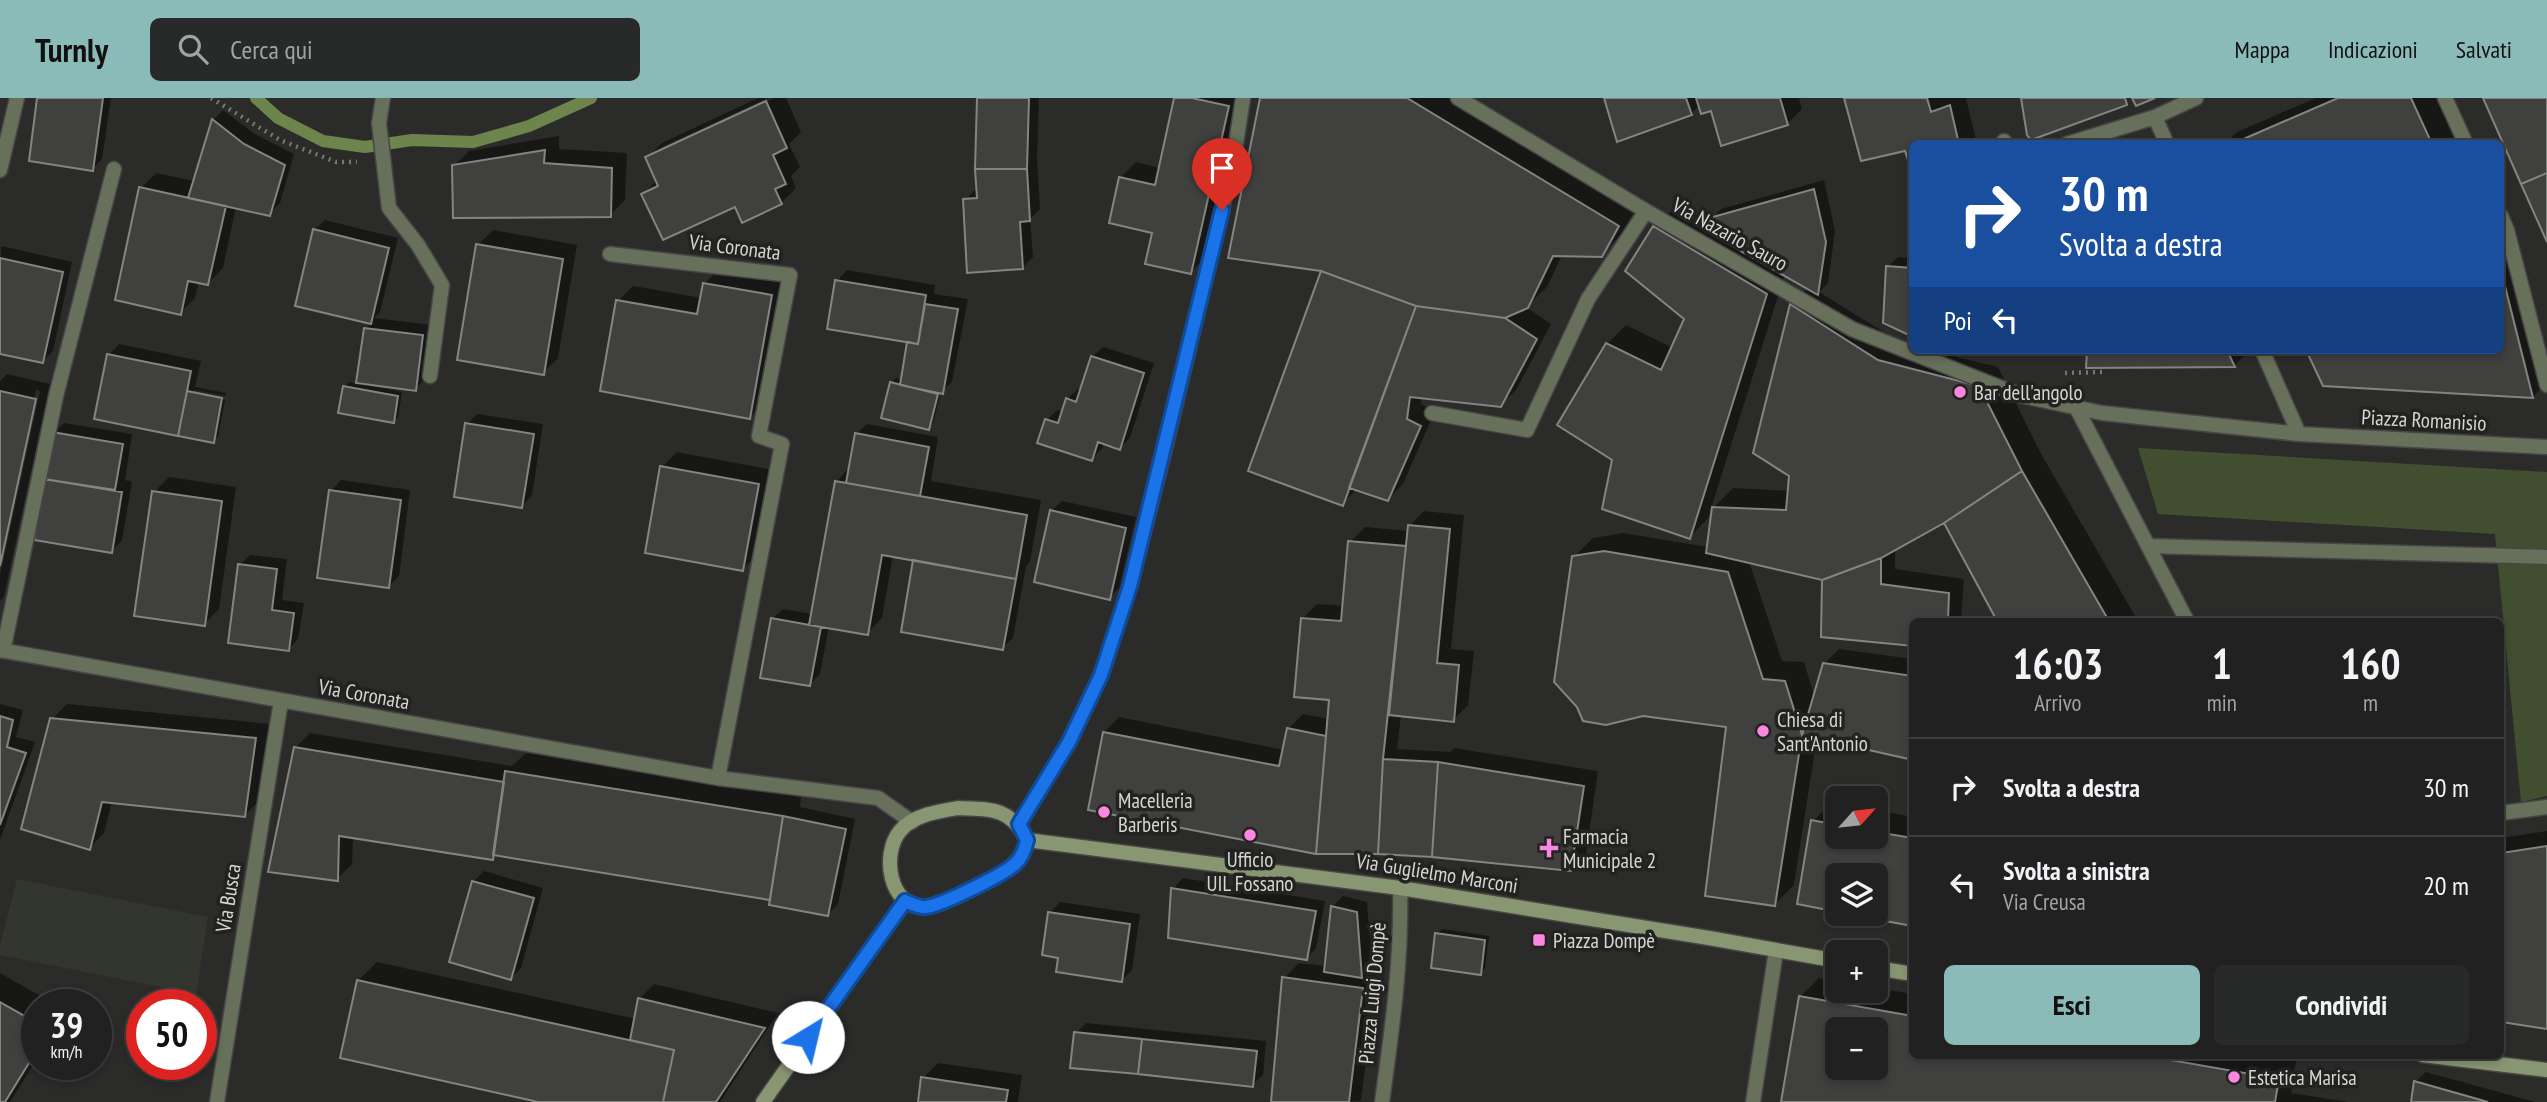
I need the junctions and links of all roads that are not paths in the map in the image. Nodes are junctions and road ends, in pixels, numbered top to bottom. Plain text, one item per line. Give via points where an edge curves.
1 (17, 98) edge
2 (383, 98) edge
3 (1243, 98) edge
4 (1458, 98) edge
5 (2196, 98) edge
6 (2445, 98) edge
7 (1474, 102) edge
8 (2155, 117) junction
9 (2080, 140) edge
10 (2165, 140) edge
11 (2464, 140) edge
12 (114, 169) dead end
13 (0, 170) edge
14 (1646, 211) junction
15 (2504, 223) edge
16 (610, 254) dead end
17 (1909, 351) edge
18 (1916, 354) edge
19 (2264, 354) edge
20 (430, 376) dead end
21 (1992, 384) joint
22 (2547, 385) edge
23 (2076, 407) junction
24 (1432, 413) dead end
25 (2299, 435) junction
26 (2547, 447) edge
27 (2150, 546) junction
28 (2547, 557) edge
29 (2186, 618) edge
30 (1, 651) edge
31 (281, 701) junction
32 (718, 778) junction
33 (2547, 807) edge
34 (2504, 813) edge
35 (912, 822) junction
36 (1019, 824) junction
37 (1027, 840) junction
38 (1400, 888) junction
39 (905, 901) junction
40 (1776, 951) junction
41 (1825, 959) edge
42 (1888, 970) edge
43 (1909, 973) edge
44 (2456, 1059) edge
45 (2547, 1070) edge
46 (217, 1102) edge
47 (763, 1102) edge
48 (1382, 1102) edge
49 (1753, 1102) edge

1 - 13 street
2 - 20 street via 379,123 389,208 442,285
3 - 36 street via 1233,163 1130,586 1096,686 1069,742
4 - 7 street, Via Nazario Sauro
5 - 8 street
6 - 11 street
7 - 14 street, Via Nazario Sauro
8 - 9 street
8 - 10 street
12 - 30 street, Via Coronata via 56,396
14 - 17 street, Via Nazario Sauro via 1852,329
14 - 24 street via 1588,299 1527,430
15 - 22 street
16 - 32 street, Via Coronata via 790,275 759,436 782,444
18 - 21 street, Via Nazario Sauro
19 - 25 street
21 - 23 street, Piazza Romanisio via 2019,396
23 - 25 street, Piazza Romanisio
23 - 27 street
25 - 26 street, Piazza Romanisio
27 - 28 street
27 - 29 street
30 - 31 street, Via Coronata
31 - 32 street, Via Coronata
31 - 46 street, Via Busca
32 - 35 street, Via Coronata via 878,798
33 - 34 street
35 - 36 main road via 940,811 983,809
35 - 39 main road via 899,832 890,868
36 - 37 main road
37 - 38 main road, Via Guglielmo Marconi
37 - 39 main road via 1024,853 1004,873 926,907
38 - 40 main road, Via Guglielmo Marconi
38 - 48 street, Piazza Luigi Dompè via 1396,1002
39 - 47 main road
40 - 41 main road, Via Guglielmo Marconi
40 - 49 street
42 - 43 main road
44 - 45 main road

